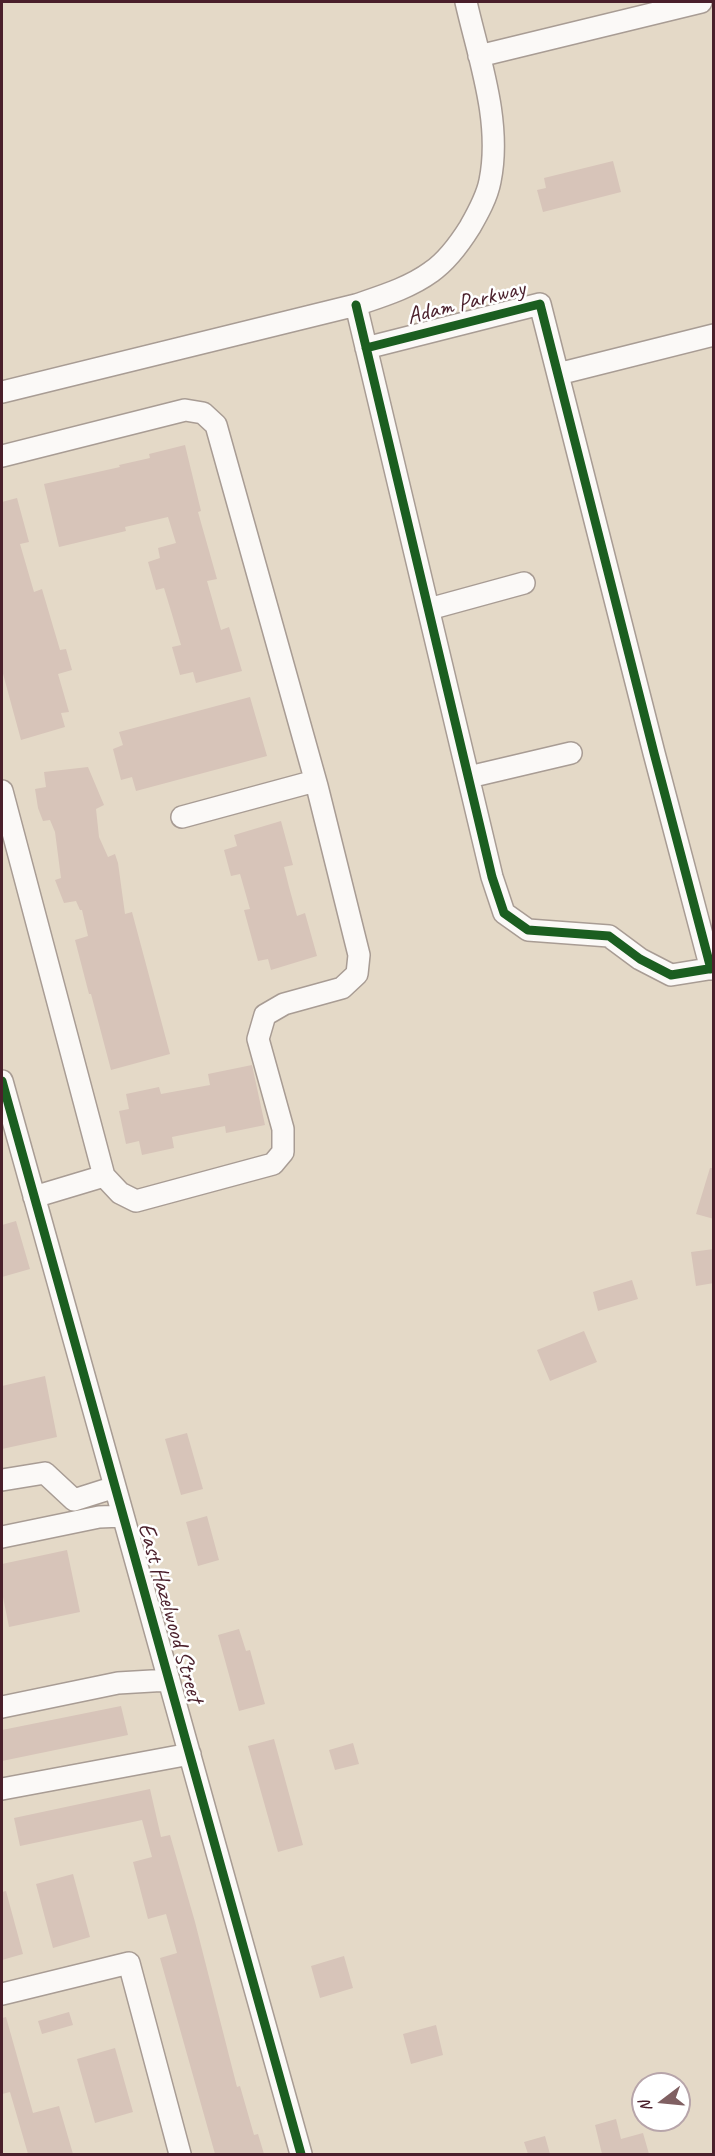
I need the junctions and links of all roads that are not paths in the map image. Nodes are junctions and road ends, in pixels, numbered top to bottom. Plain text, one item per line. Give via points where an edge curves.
1 (466, 2) edge
2 (701, 2) edge
3 (479, 56) junction
4 (356, 305) junction
5 (712, 340) edge
6 (366, 348) junction
7 (558, 374) junction
8 (2, 392) edge
9 (2, 456) edge
10 (524, 584) dead end
11 (429, 609) junction
12 (572, 753) dead end
13 (469, 777) junction
14 (315, 781) junction
15 (2, 790) edge
16 (182, 817) dead end
17 (712, 968) edge
18 (2, 1081) edge
19 (104, 1176) junction
20 (34, 1197) junction
21 (2, 1479) edge
22 (115, 1487) junction
23 (123, 1516) junction
24 (2, 1538) edge
25 (168, 1680) junction
26 (2, 1707) edge
27 (190, 1754) junction
28 (2, 1789) edge
29 (2, 1994) edge
30 (180, 2154) edge
31 (302, 2154) edge

1 - 3 street
2 - 3 street
3 - 4 street via 491,111 494,152 490,184 477,214 459,244 433,271 403,289
4 - 6 street
4 - 8 street
5 - 7 street
6 - 7 street, Adam Parkway via 540,304
6 - 11 street
7 - 17 street
9 - 14 street via 185,410 203,413 216,425
10 - 11 street
11 - 13 street
12 - 13 street
13 - 17 street via 504,913 528,930 609,936 671,975
14 - 16 street
14 - 19 street via 359,955 357,974 342,988 284,1004 265,1015 258,1039 283,1129 283,1152 273,1164 136,1200 120,1193
15 - 19 street
18 - 20 street, East Hazelwood Street
19 - 20 street
20 - 22 street, East Hazelwood Street
21 - 22 street via 45,1473 74,1500
22 - 23 street, East Hazelwood Street
23 - 24 street via 99,1517
23 - 25 street, East Hazelwood Street
25 - 26 street via 118,1683
25 - 27 street, East Hazelwood Street
27 - 28 street
27 - 31 street, East Hazelwood Street
29 - 30 street via 129,1963

